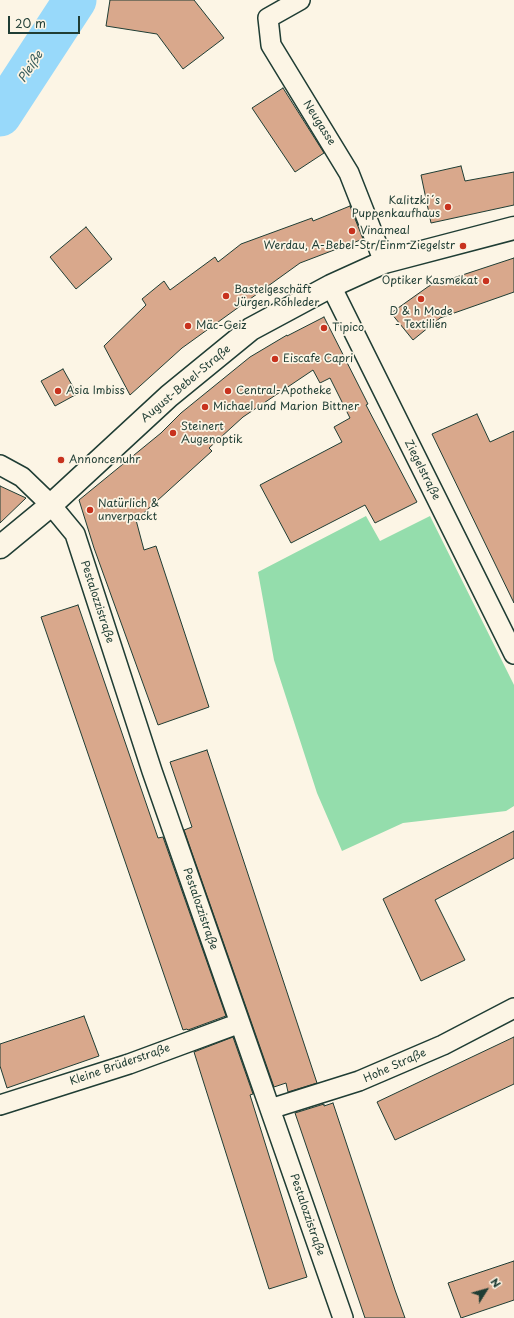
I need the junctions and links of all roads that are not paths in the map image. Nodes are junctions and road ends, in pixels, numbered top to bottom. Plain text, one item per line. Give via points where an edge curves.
1 (300, 0) edge
2 (514, 228) edge
3 (384, 262) junction
4 (331, 286) junction
5 (0, 465) edge
6 (51, 504) junction
7 (0, 547) edge
8 (514, 654) edge
9 (514, 1008) edge
10 (240, 1024) junction
11 (0, 1105) edge
12 (270, 1109) junction
13 (343, 1318) edge

1 - 3 street, Neugasse via 268,18 271,45 349,173
2 - 3 street, August-Bebel-Straße
3 - 4 street, August-Bebel-Straße
4 - 6 street, August-Bebel-Straße via 251,330 169,396
4 - 8 street, Ziegelstraße
5 - 6 street, Pestalozzistraße via 22,478
6 - 7 street, August-Bebel-Straße
6 - 10 street, Pestalozzistraße via 75,534 155,778
9 - 12 street, Hohe Straße via 443,1045 360,1081
10 - 11 street, Kleine Brüderstraße via 129,1064
10 - 12 street, Pestalozzistraße
12 - 13 street, Pestalozzistraße

